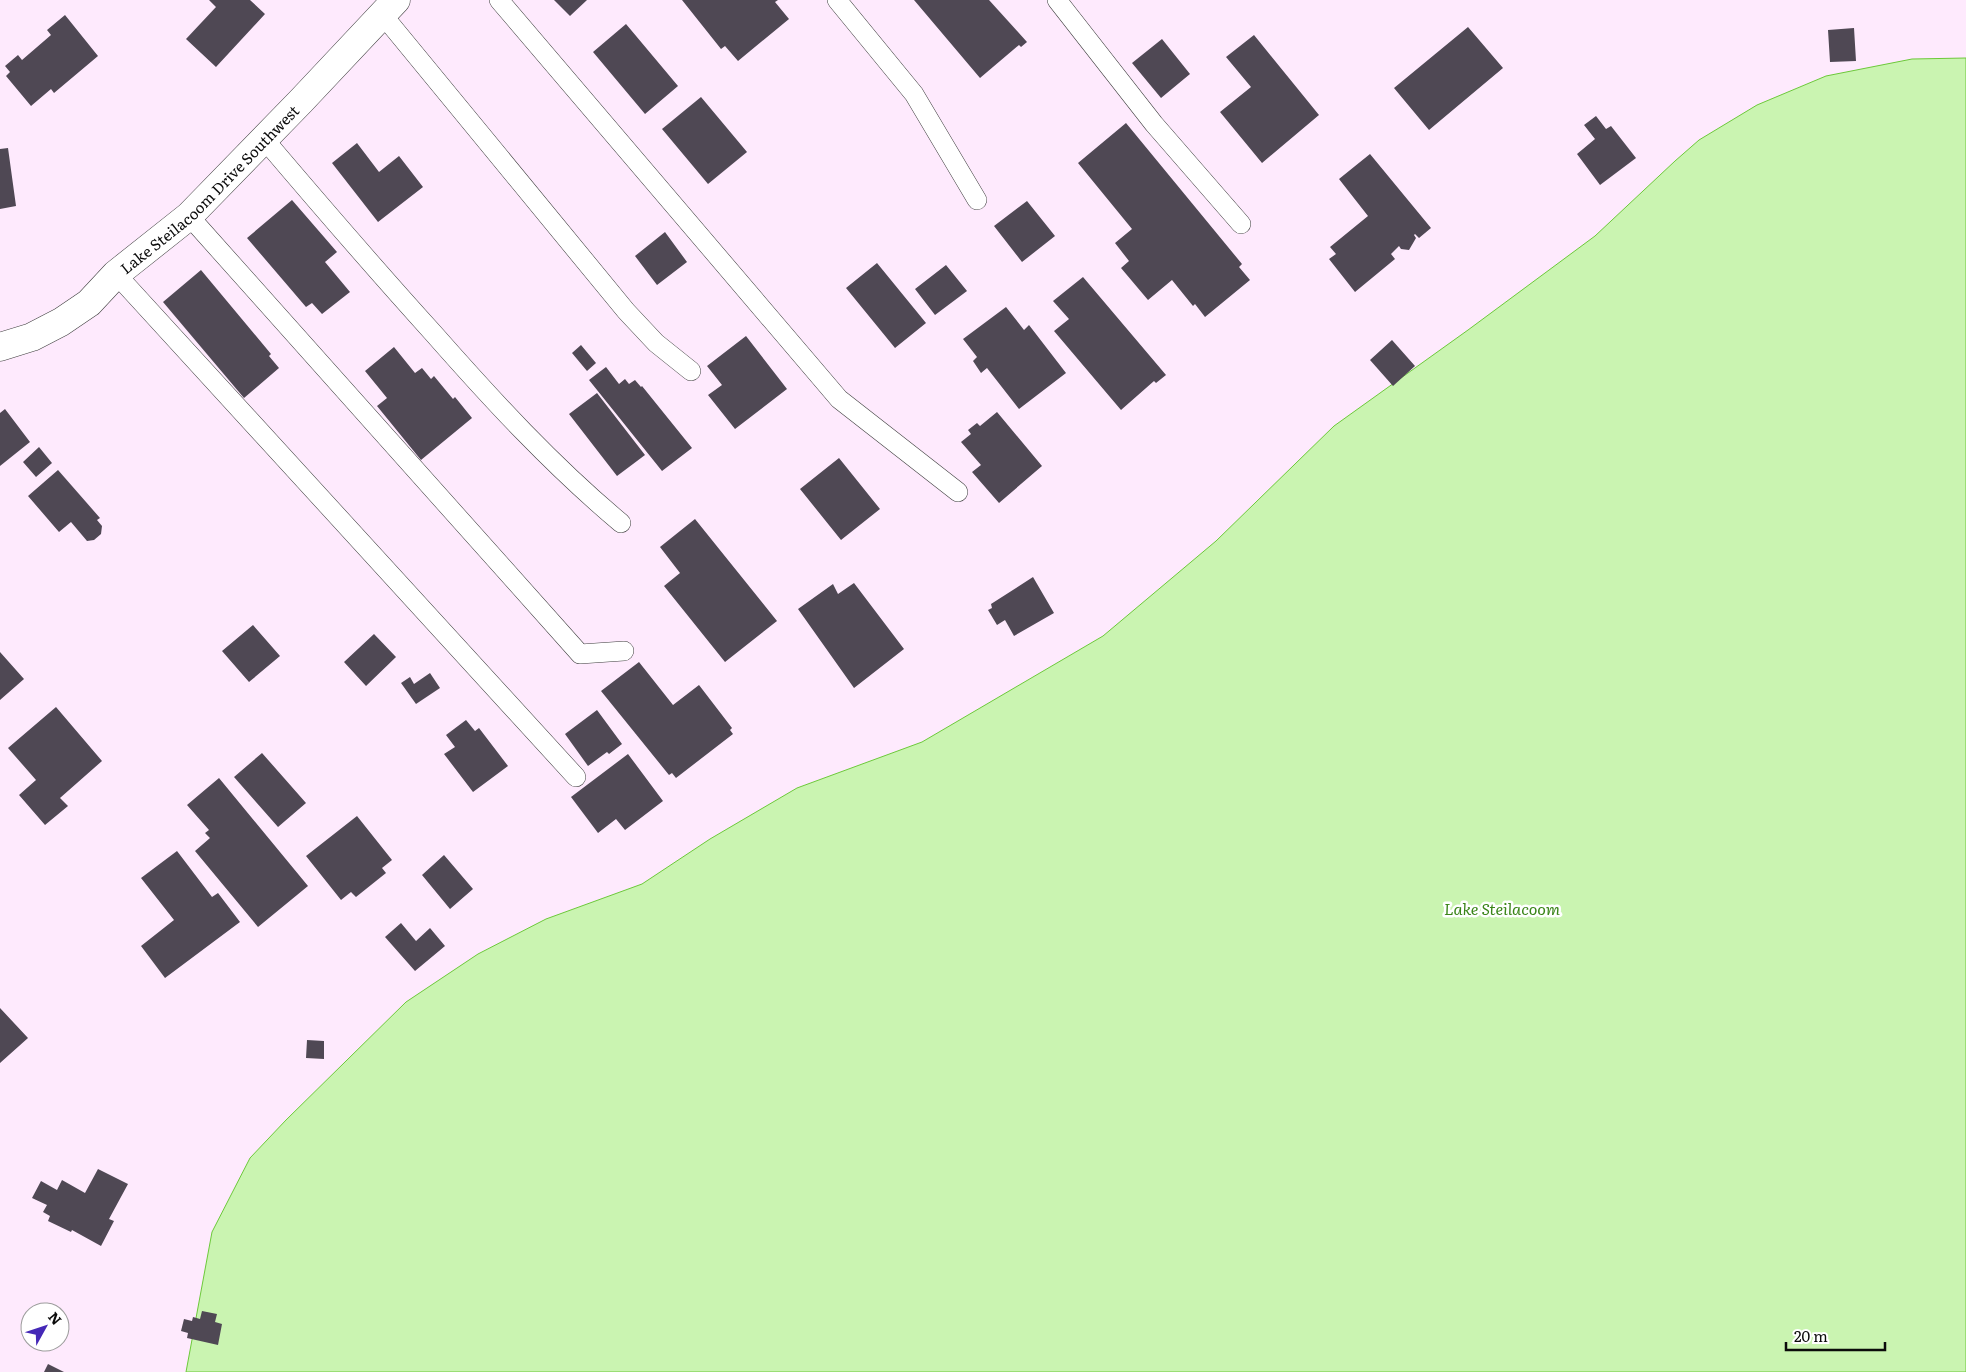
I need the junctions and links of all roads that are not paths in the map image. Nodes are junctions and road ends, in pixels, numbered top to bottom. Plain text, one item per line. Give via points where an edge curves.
1 (498, 0) edge
2 (837, 0) edge
3 (1057, 0) edge
4 (389, 7) edge
5 (264, 139) junction
6 (977, 200) dead end
7 (189, 216) junction
8 (1242, 224) dead end
9 (116, 274) junction
10 (0, 347) edge
11 (691, 371) dead end
12 (958, 492) dead end
13 (621, 523) dead end
14 (624, 651) dead end
15 (576, 777) dead end

1 - 12 lane via 839,399
2 - 6 lane via 914,94
3 - 8 lane via 1154,124
4 - 5 street, Lake Steilacoom Drive Southwest
4 - 11 lane via 626,311 656,343
5 - 7 street, Lake Steilacoom Drive Southwest
5 - 13 lane via 504,413
7 - 9 street, Lake Steilacoom Drive Southwest
7 - 14 lane via 580,654
9 - 10 street, Lake Steilacoom Drive Southwest via 89,303 61,322 32,337
9 - 15 lane

